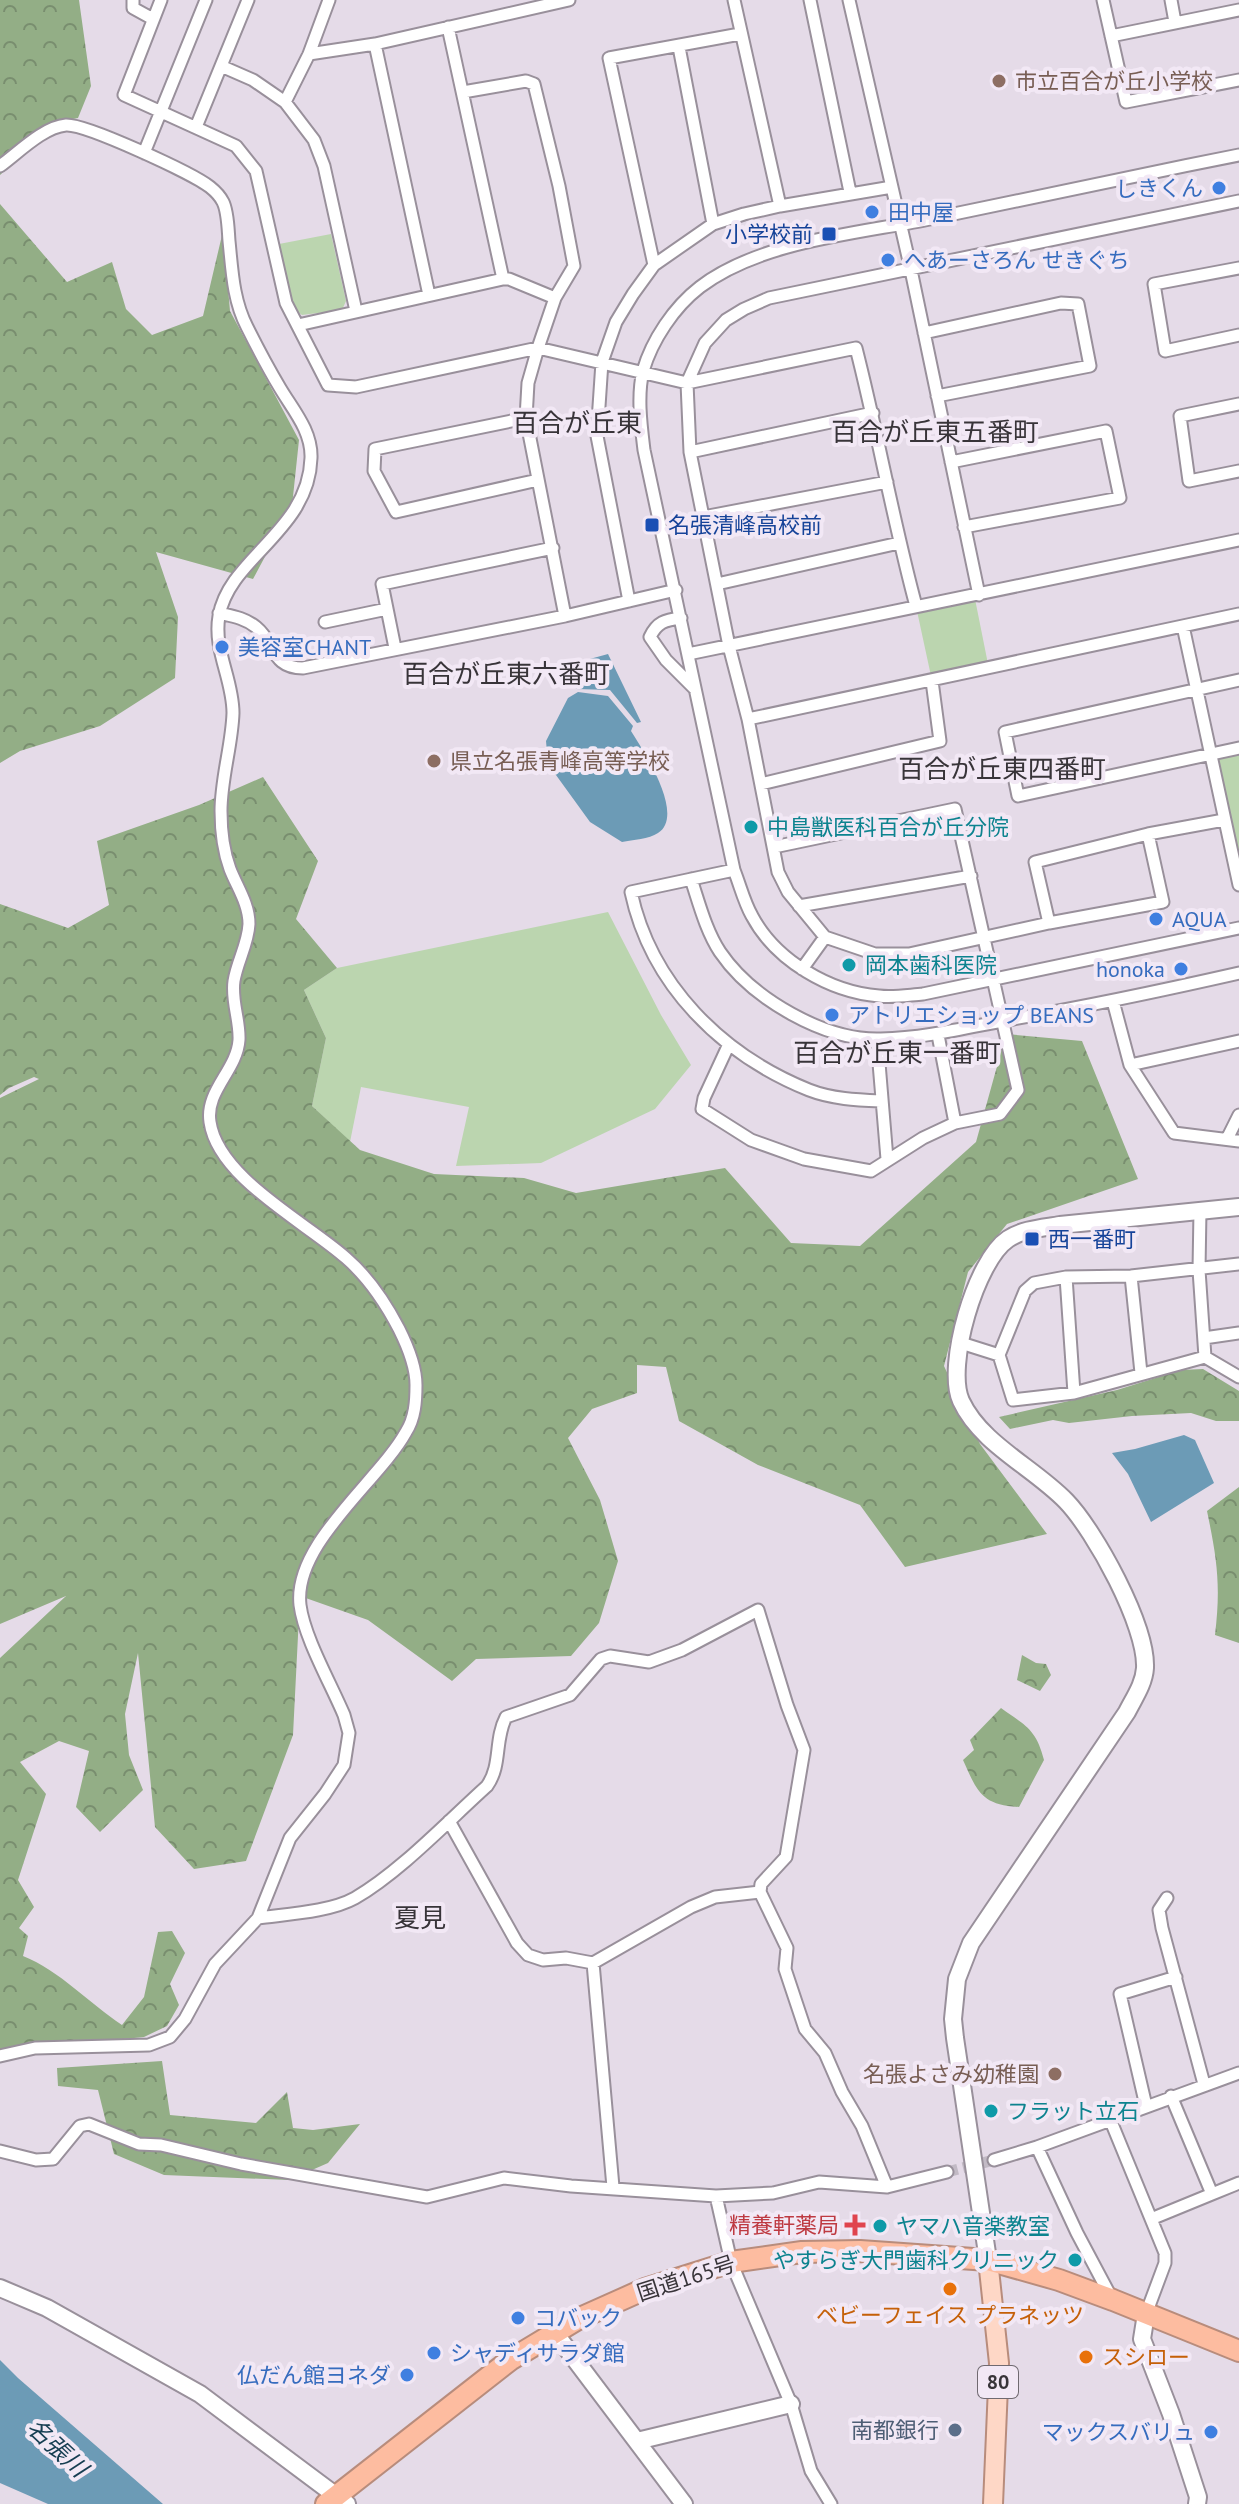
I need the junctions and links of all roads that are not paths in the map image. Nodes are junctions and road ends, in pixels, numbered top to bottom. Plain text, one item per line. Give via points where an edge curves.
1 (133, 0) edge
2 (161, 0) edge
3 (206, 0) edge
4 (248, 0) edge
5 (329, 0) edge
6 (569, 0) edge
7 (734, 0) edge
8 (810, 0) edge
9 (849, 0) edge
10 (1103, 0) edge
11 (1171, 0) edge
12 (518, 5) edge
13 (1239, 10) edge
14 (153, 19) junction
15 (1175, 22) junction
16 (448, 27) junction
17 (740, 34) junction
18 (1111, 36) junction
19 (375, 44) junction
20 (679, 47) junction
21 (309, 54) junction
22 (221, 66) junction
23 (1239, 80) edge
24 (463, 92) junction
25 (285, 102) junction
26 (162, 111) junction
27 (196, 127) junction
28 (144, 153) junction
29 (1239, 155) edge
30 (0, 166) edge
31 (892, 187) junction
32 (850, 192) junction
33 (1239, 201) edge
34 (780, 206) junction
35 (713, 224) junction
36 (901, 225) junction
37 (654, 265) junction
38 (1239, 268) edge
39 (911, 270) junction
40 (503, 279) junction
41 (429, 295) junction
42 (555, 298) junction
43 (356, 311) junction
44 (298, 325) junction
45 (924, 333) junction
46 (1239, 335) edge
47 (538, 348) junction
48 (602, 362) junction
49 (643, 373) junction
50 (687, 383) junction
51 (937, 396) junction
52 (1239, 404) edge
53 (873, 413) junction
54 (526, 418) junction
55 (690, 452) junction
56 (951, 462) junction
57 (1239, 471) edge
58 (538, 480) junction
59 (887, 482) junction
60 (703, 517) junction
61 (964, 527) junction
62 (1239, 540) edge
63 (899, 543) junction
64 (553, 548) junction
65 (717, 584) junction
66 (676, 590) junction
67 (979, 595) junction
68 (629, 601) junction
69 (916, 606) junction
70 (387, 609) junction
71 (219, 613) junction
72 (1239, 614) edge
73 (565, 616) junction
74 (681, 618) junction
75 (325, 622) dead end
76 (1183, 626) junction
77 (729, 646) junction
78 (395, 648) junction
79 (688, 654) junction
80 (1239, 680) edge
81 (932, 681) junction
82 (1199, 688) junction
83 (696, 689) junction
84 (748, 719) junction
85 (1239, 748) edge
86 (1213, 754) junction
87 (761, 784) junction
88 (1224, 820) junction
89 (1148, 834) junction
90 (774, 847) junction
91 (734, 870) junction
92 (971, 876) junction
93 (691, 879) junction
94 (1239, 885) edge
95 (799, 906) junction
96 (1049, 923) junction
97 (1239, 928) edge
98 (825, 937) junction
99 (984, 937) junction
100 (802, 969) junction
101 (1239, 973) edge
102 (994, 978) junction
103 (1113, 1001) junction
104 (1003, 1021) junction
105 (938, 1035) junction
106 (877, 1039) junction
107 (1239, 1041) edge
108 (729, 1044) junction
109 (1130, 1065) junction
110 (881, 1101) junction
111 (1239, 1115) edge
112 (955, 1123) junction
113 (1233, 1140) edge
114 (887, 1159) junction
115 (1239, 1207) edge
116 (1200, 1210) junction
117 (1239, 1264) edge
118 (1199, 1270) junction
119 (1131, 1276) junction
120 (1066, 1277) junction
121 (1239, 1333) edge
122 (1204, 1338) junction
123 (961, 1343) junction
124 (999, 1355) junction
125 (1205, 1357) junction
126 (1141, 1373) junction
127 (1239, 1377) edge
128 (1074, 1393) junction
129 (449, 1821) junction
130 (760, 1892) junction
131 (1167, 1898) dead end
132 (258, 1918) junction
133 (593, 1963) junction
134 (1176, 1977) junction
135 (0, 2056) edge
136 (1239, 2073) edge
137 (1204, 2084) junction
138 (1171, 2096) junction
139 (1146, 2106) junction
140 (1110, 2119) junction
141 (1037, 2147) junction
142 (0, 2151) edge
143 (994, 2160) tunnel mouth
144 (947, 2172) tunnel mouth
145 (1239, 2183) edge
146 (613, 2187) junction
147 (887, 2187) junction
148 (1212, 2194) junction
149 (716, 2196) junction
150 (1151, 2219) junction
151 (988, 2260) junction
152 (731, 2262) junction
153 (0, 2288) edge
154 (1113, 2300) junction
155 (1146, 2314) junction
156 (555, 2333) junction
157 (1239, 2351) edge
158 (791, 2404) junction
159 (637, 2441) junction
160 (337, 2501) edge
161 (684, 2504) edge
162 (831, 2504) edge
163 (993, 2504) edge
164 (1197, 2504) edge

1 - 14 street via 133,8
2 - 14 street
3 - 26 street
4 - 22 street
5 - 21 street
6 - 12 street
7 - 17 street
8 - 32 street
9 - 31 street
10 - 18 street
11 - 15 street
12 - 16 street
13 - 15 street
14 - 26 street via 124,95
15 - 18 street
16 - 19 street
16 - 24 street
17 - 20 street
17 - 34 street
18 - 23 street via 1126,102
19 - 21 street
19 - 41 street
20 - 35 street
20 - 37 street via 609,58
21 - 25 street
22 - 25 street
22 - 27 street
24 - 40 street
24 - 42 street via 534,84 574,266
25 - 43 street via 314,140 324,166
26 - 27 street
26 - 28 street
27 - 44 street via 236,146 256,171 286,303
28 - 30 street via 80,126 60,125
28 - 71 street via 210,187 224,204 235,296 244,322 305,426 312,453 309,478 295,510 243,571
29 - 36 street
31 - 32 street
31 - 36 street
32 - 34 street
33 - 39 street
34 - 35 street
35 - 37 street
36 - 39 street
36 - 49 street via 749,259 711,280 666,324
37 - 48 street via 616,322
38 - 46 street via 1154,284 1165,351
39 - 45 street
39 - 50 street via 791,292 744,309 705,343
40 - 41 street
40 - 42 street
41 - 43 street
42 - 47 street
43 - 44 street
44 - 47 street via 328,385 356,387
45 - 51 street
45 - 51 street via 1061,303 1078,304 1090,366
47 - 48 street
47 - 54 street
48 - 49 street
48 - 68 street via 597,436
49 - 50 street
49 - 66 street via 644,450
50 - 53 street via 856,348
50 - 55 street
51 - 56 street
52 - 57 street via 1180,416 1189,481
53 - 55 street
53 - 59 street
54 - 58 street
54 - 58 street via 375,449 374,471 396,512
55 - 60 street
56 - 61 street
56 - 61 street via 1106,431 1120,498
58 - 64 street
59 - 60 street
59 - 63 street
60 - 65 street
61 - 67 street
62 - 67 street
63 - 65 street
63 - 69 street
64 - 70 street via 382,584
64 - 73 street
65 - 77 street
66 - 68 street
66 - 74 street
67 - 69 street
68 - 73 street
69 - 77 street
70 - 75 street
70 - 78 street
71 - 78 street via 259,629 290,668
71 - 132 street via 218,646 233,716 221,805 222,841 249,922 234,980 239,1040 235,1060 214,1095 211,1129 221,1152 254,1187 367,1278 405,1341 416,1377 413,1419 405,1436 347,1506 302,1580 300,1609 344,1715 348,1749 335,1780 290,1838
72 - 76 street
73 - 78 street
74 - 79 street
74 - 83 street via 655,626 650,637
76 - 81 street
76 - 82 street
77 - 79 street
77 - 84 street
79 - 83 street
80 - 82 street
81 - 84 street
81 - 87 street via 940,741
82 - 86 street
82 - 86 street via 1005,732 1018,796
83 - 91 street
84 - 87 street
85 - 86 street
86 - 88 street
87 - 90 street
88 - 89 street
88 - 94 street
89 - 96 street via 1035,862
89 - 96 street via 1163,902
90 - 92 street via 955,809
90 - 95 street via 778,872
91 - 93 street
91 - 100 street via 752,917
92 - 95 street
92 - 99 street
93 - 106 street via 720,952 772,1003 838,1033
93 - 108 street via 631,892 637,919 672,987
95 - 98 street
96 - 99 street
97 - 102 street
98 - 99 street via 875,954 909,954
98 - 100 street
99 - 102 street
100 - 102 street via 825,982 882,997
101 - 103 street
102 - 104 street
103 - 104 street
103 - 109 street
104 - 105 street
104 - 112 street via 1018,1090 1000,1114
105 - 106 street
105 - 112 street
106 - 110 street
107 - 109 street
108 - 110 street via 810,1090 847,1100
108 - 114 street via 702,1109 751,1140 804,1159 871,1171
109 - 113 street via 1174,1133
110 - 114 street
111 - 113 street
112 - 114 street
115 - 116 street
116 - 118 street
116 - 123 street via 1031,1229 1008,1239 988,1258 975,1286
117 - 118 street
118 - 119 street
118 - 122 street
119 - 120 street
119 - 126 street
120 - 124 street via 1034,1283 1025,1291
120 - 128 street
121 - 122 street
122 - 125 street
123 - 124 street
123 - 151 street via 955,1373 960,1399 973,1420 1066,1501 1091,1533 1131,1609 1145,1667 1127,1712 980,1927 957,1979 955,2038
124 - 128 street via 1013,1400
125 - 126 street
125 - 127 street
126 - 128 street
129 - 130 street via 496,1773 498,1732 506,1717 570,1695 601,1659 649,1662 758,1610 804,1750 786,1857
129 - 132 street via 353,1899
129 - 133 street via 528,1955
130 - 133 street via 724,1895 691,1907
130 - 147 street via 787,1948 785,1969 805,2029 825,2053
131 - 134 street via 1159,1910
132 - 135 street via 215,1964 170,2037 149,2045 35,2048
133 - 146 street
134 - 137 street
134 - 139 street via 1120,1994
136 - 137 street
137 - 138 street
138 - 139 street
138 - 148 street
139 - 140 street
140 - 141 street
140 - 150 street
141 - 143 street
141 - 154 street
142 - 146 street via 53,2159 80,2126 89,2124 139,2144 427,2197 504,2178
144 - 147 street
145 - 148 street
146 - 149 street
147 - 149 street via 819,2182 773,2193
148 - 150 street
149 - 152 street
150 - 155 street via 1166,2258
151 - 152 highway, 国道165号 via 860,2251
151 - 154 highway, 国道165号
151 - 163 main road, 80 via 999,2363
152 - 156 highway, 国道165号 via 645,2289
152 - 158 street
153 - 160 street via 47,2308 200,2394
154 - 155 highway, 国道165号
155 - 157 highway, 国道165号
155 - 164 street via 1142,2339
156 - 159 street
156 - 160 highway, 国道165号 via 510,2360
158 - 159 street
158 - 162 street via 811,2471
159 - 161 street

